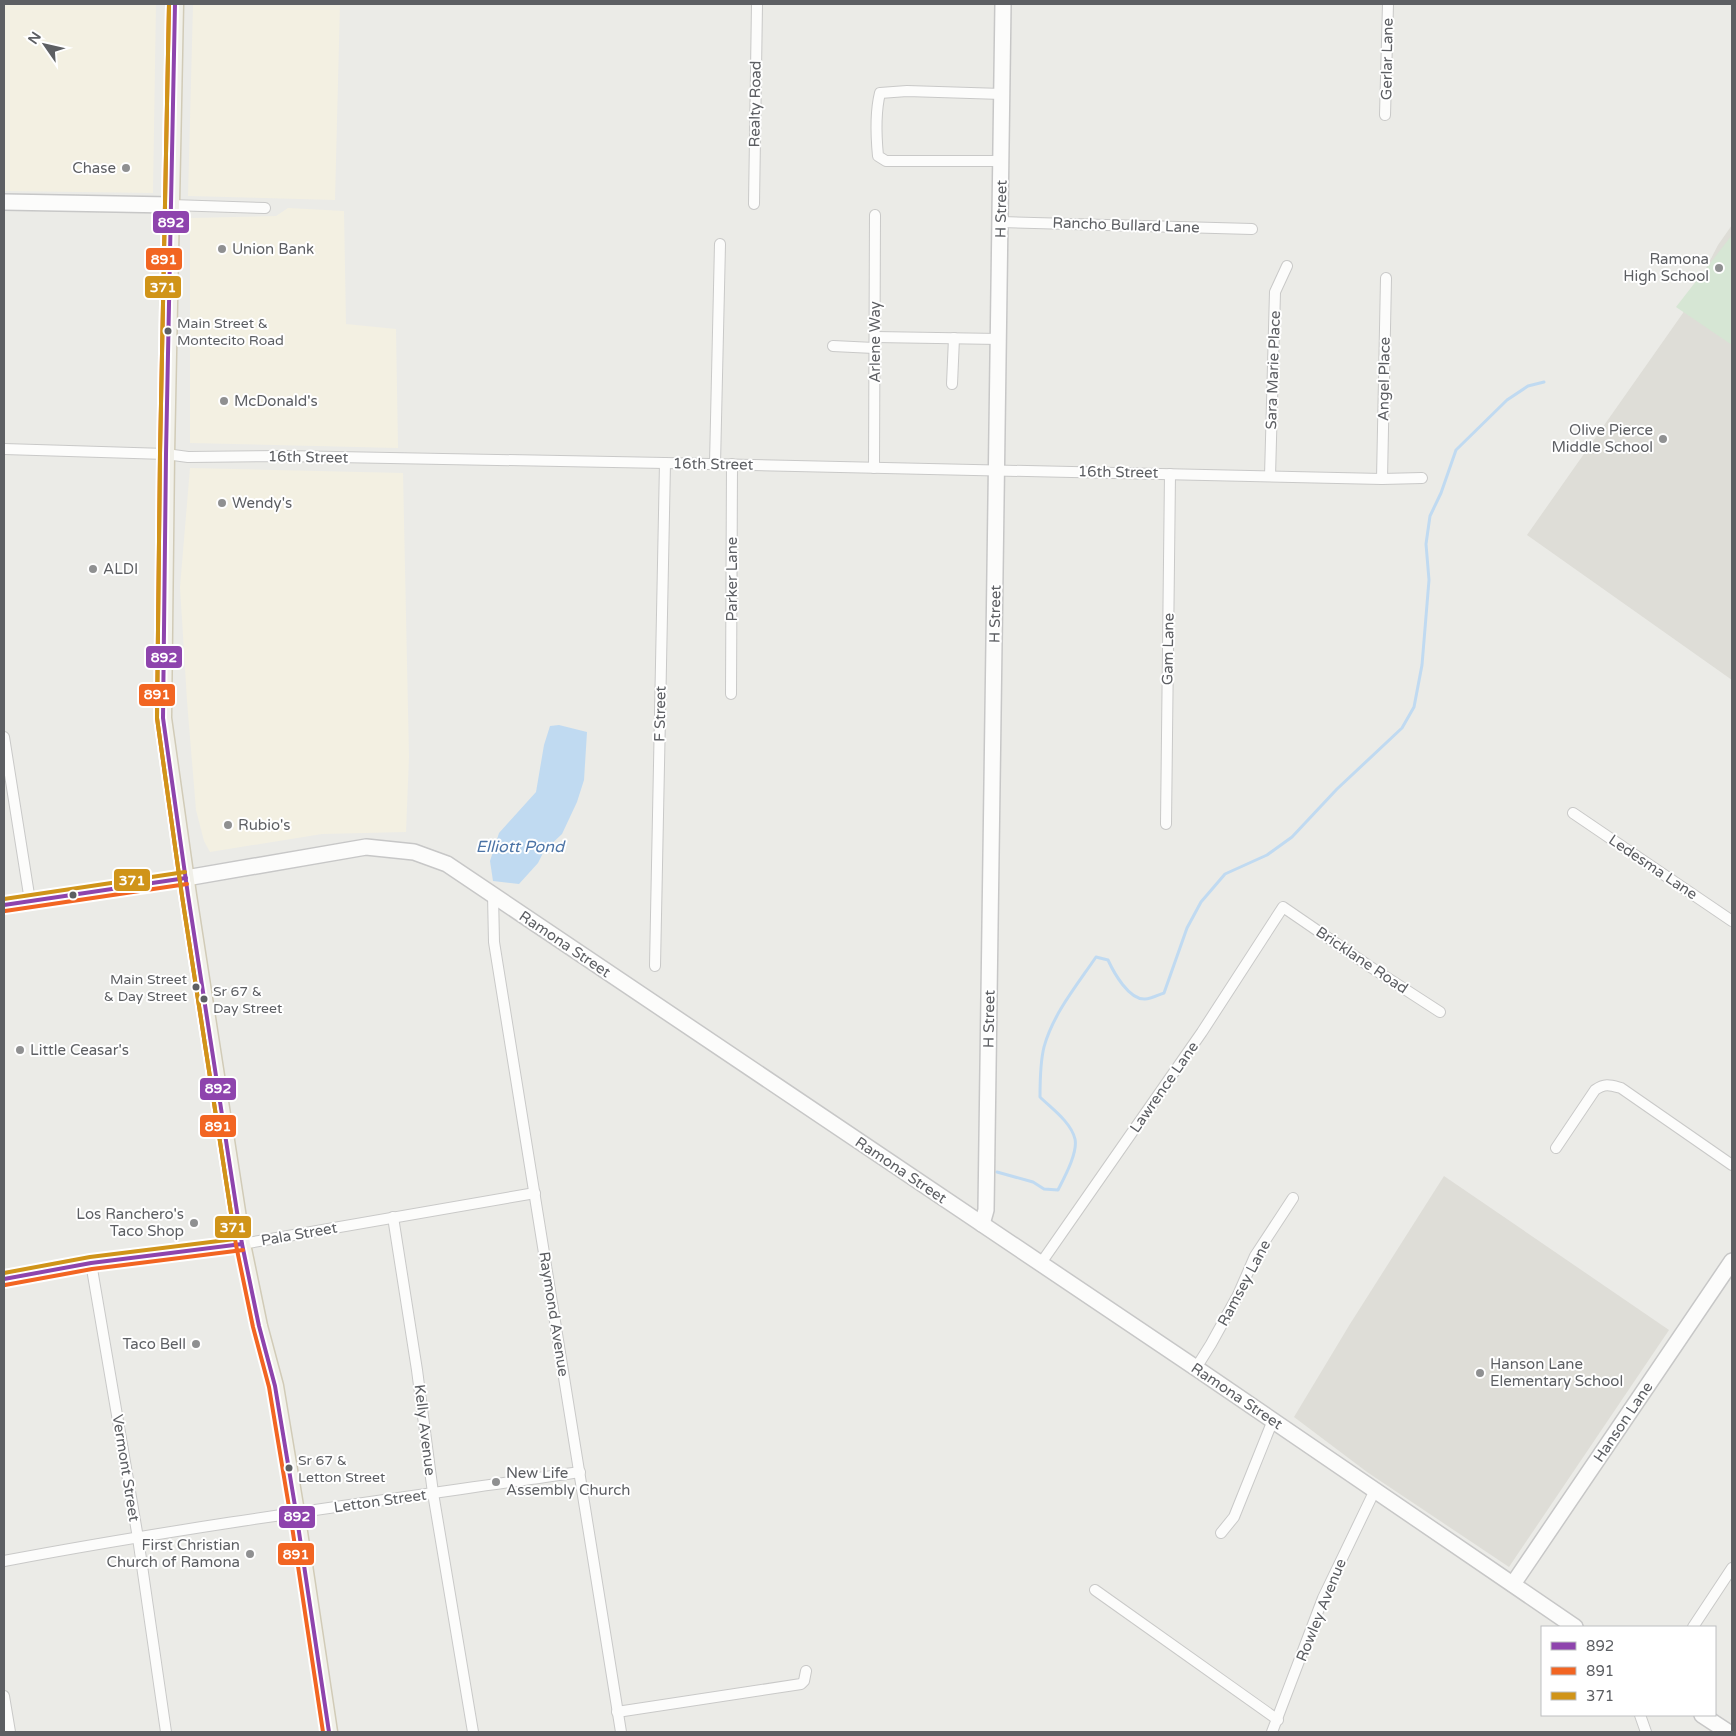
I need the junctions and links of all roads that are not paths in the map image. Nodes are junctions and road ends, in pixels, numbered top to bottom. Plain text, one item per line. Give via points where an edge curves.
1 (175, 4) edge
2 (757, 4) edge
3 (1003, 4) edge
4 (1388, 4) edge
5 (1002, 94) junction
6 (1385, 115) dead end
7 (1002, 161) junction
8 (4, 202) edge
9 (754, 204) dead end
10 (170, 205) junction
11 (265, 208) dead end
12 (875, 216) dead end
13 (1001, 222) junction
14 (1252, 229) dead end
15 (720, 244) dead end
16 (1287, 266) dead end
17 (1386, 278) dead end
18 (875, 337) junction
19 (954, 338) junction
20 (999, 339) junction
21 (833, 346) dead end
22 (874, 348) junction
23 (952, 384) dead end
24 (4, 449) edge
25 (166, 454) junction
26 (665, 463) junction
27 (715, 464) junction
28 (732, 464) junction
29 (874, 468) junction
30 (997, 470) junction
31 (1170, 474) junction
32 (1270, 476) junction
33 (1422, 478) dead end
34 (1382, 479) junction
35 (731, 694) dead end
36 (4, 737) edge
37 (1573, 813) dead end
38 (1166, 824) dead end
39 (186, 878) junction
40 (493, 895) junction
41 (30, 901) junction
42 (4, 906) edge
43 (1283, 907) joint
44 (1732, 921) edge
45 (655, 966) dead end
46 (1440, 1012) dead end
47 (1556, 1148) dead end
48 (1732, 1165) edge
49 (535, 1193) junction
50 (1293, 1198) dead end
51 (393, 1217) junction
52 (982, 1224) junction
53 (242, 1244) junction
54 (1732, 1261) edge
55 (91, 1263) junction
56 (1041, 1263) junction
57 (4, 1279) edge
58 (1196, 1368) junction
59 (1273, 1420) junction
60 (580, 1472) junction
61 (1375, 1490) junction
62 (433, 1493) junction
63 (296, 1512) junction
64 (1221, 1533) dead end
65 (138, 1538) junction
66 (4, 1562) edge
67 (1732, 1568) edge
68 (1513, 1584) junction
69 (1095, 1590) dead end
70 (1574, 1626) edge
71 (1693, 1626) edge
72 (806, 1671) dead end
73 (4, 1696) edge
74 (617, 1712) junction
75 (1640, 1716) edge
76 (1704, 1716) edge
77 (1278, 1720) junction
78 (10, 1732) edge
79 (166, 1732) edge
80 (329, 1732) edge
81 (473, 1732) edge
82 (621, 1732) edge
83 (1272, 1732) edge
84 (1646, 1732) edge
85 (1728, 1732) edge

1 - 10 main road
2 - 9 street, Realty Road
3 - 5 main road, H Street
4 - 6 street, Gerlar Lane
5 - 7 main road, H Street
5 - 7 street via 880,93 877,123 878,156 886,161
7 - 13 main road, H Street
8 - 10 main road
10 - 11 street
10 - 25 main road
12 - 18 street, Arlene Way
13 - 14 street, Rancho Bullard Lane
13 - 20 main road, H Street
15 - 27 street
16 - 32 street, Sara Marie Place via 1275,292
17 - 34 street, Angel Place
18 - 19 street
18 - 22 street, Arlene Way
19 - 20 street
19 - 23 street
20 - 30 main road, H Street
21 - 22 street
22 - 29 street, Arlene Way
24 - 25 street, 16th Street
25 - 26 street, 16th Street via 188,458 283,456
25 - 39 main road via 163,718
26 - 27 street, 16th Street
26 - 45 street, F Street
27 - 28 street, 16th Street
28 - 29 street, 16th Street
28 - 35 street, Parker Lane
29 - 30 street, 16th Street
30 - 31 street, 16th Street
30 - 52 main road, H Street via 986,1210
31 - 32 street, 16th Street
31 - 38 street, Gam Lane
32 - 34 street, 16th Street
33 - 34 street, 16th Street
36 - 41 street
37 - 44 street, Ledesma Lane
39 - 40 main road, Ramona Street via 366,847 414,852 447,864
39 - 41 street
39 - 53 main road
40 - 49 street, Raymond Avenue via 494,942
40 - 52 main road, Ramona Street
41 - 42 street
43 - 46 street, Bricklane Road
43 - 56 street, Lawrence Lane via 1202,1032
47 - 48 street via 1595,1090 1608,1084 1621,1088
49 - 51 street, Pala Street
49 - 60 street, Raymond Avenue
50 - 58 street, Ramsey Lane via 1255,1256 1238,1295
51 - 53 street, Pala Street
51 - 62 street, Kelly Avenue
52 - 56 main road, Ramona Street
53 - 55 street, Pala Street
53 - 63 main road via 274,1386
54 - 68 main road, Hanson Lane
55 - 57 street, Pala Street
55 - 65 street, Vermont Street
56 - 58 main road, Ramona Street
58 - 59 main road, Ramona Street
59 - 61 main road, Ramona Street
59 - 64 street via 1234,1517
60 - 62 street, Letton Street
60 - 74 street, Raymond Avenue
61 - 68 main road, Ramona Street
61 - 77 street, Rowley Avenue via 1323,1598
62 - 63 street, Letton Street
62 - 81 street, Kelly Avenue
63 - 65 street, Letton Street
63 - 80 main road
65 - 66 street, Letton Street
65 - 79 street, Vermont Street
67 - 71 street
68 - 70 main road, Ramona Street
69 - 77 street
72 - 74 street via 801,1684
73 - 78 street
74 - 82 street, Raymond Avenue
75 - 84 street
76 - 85 main road
77 - 83 street, Rowley Avenue

